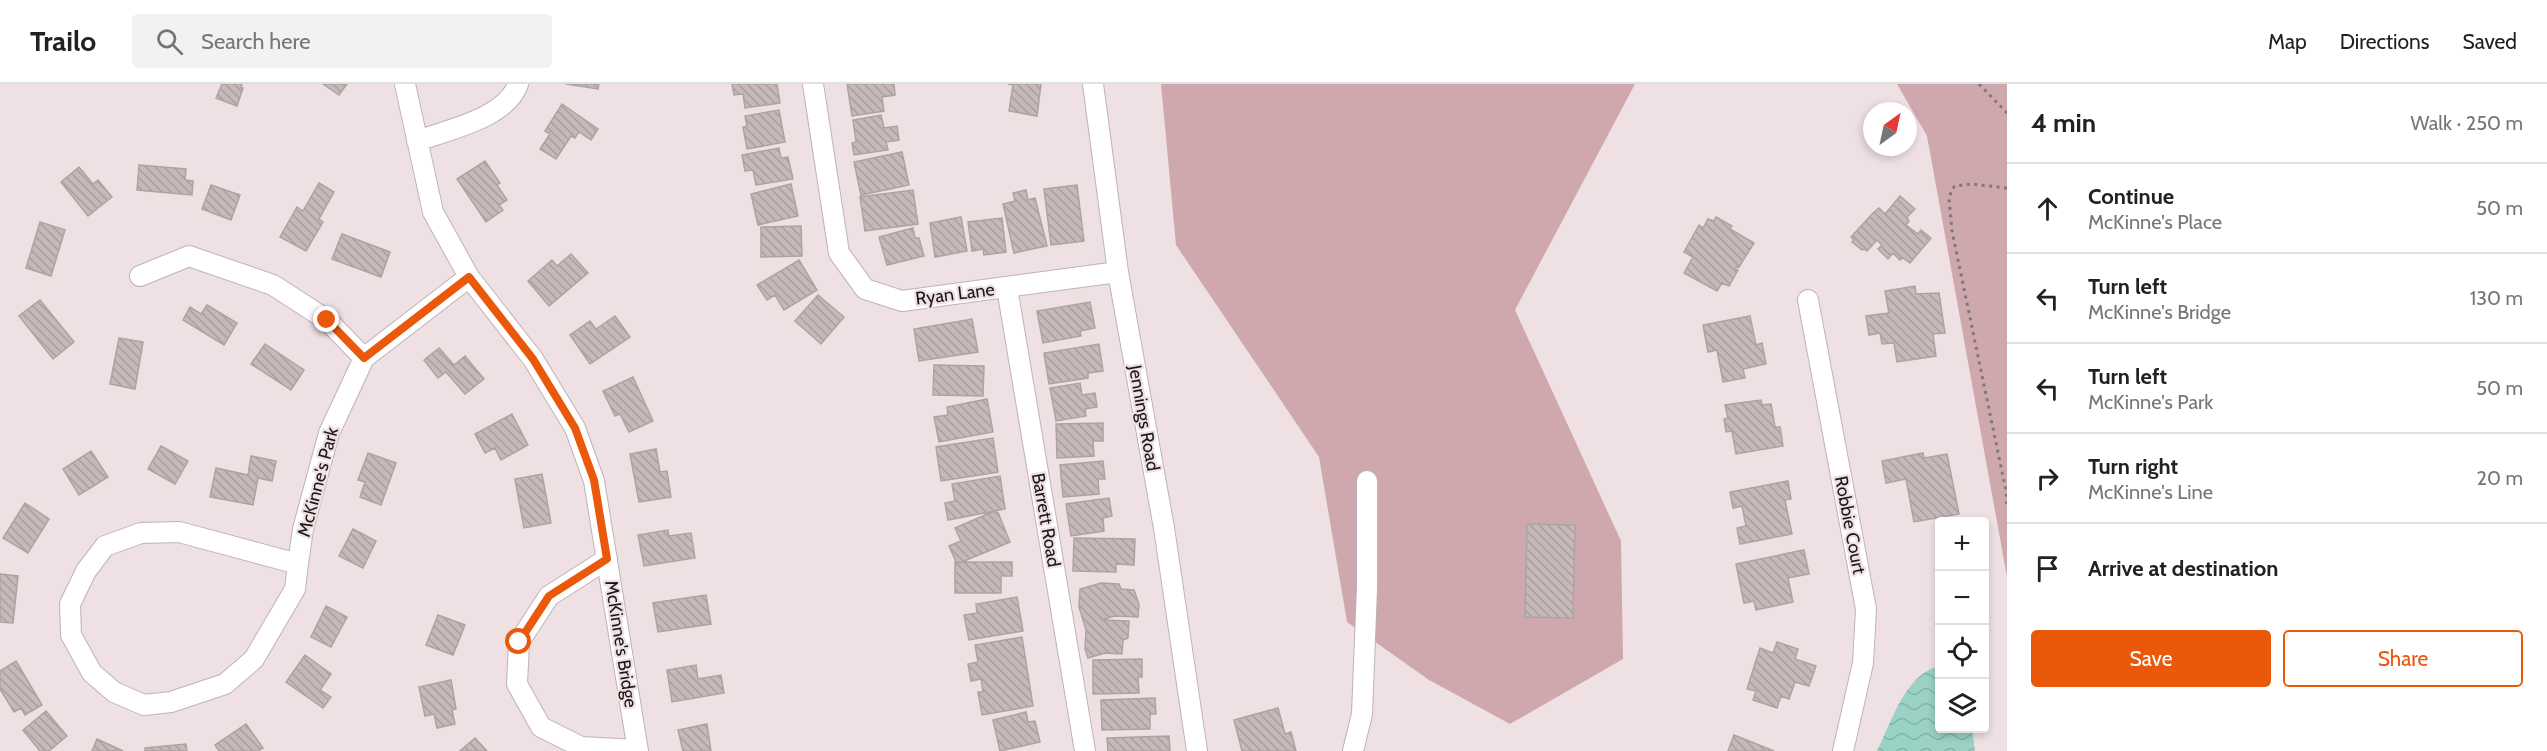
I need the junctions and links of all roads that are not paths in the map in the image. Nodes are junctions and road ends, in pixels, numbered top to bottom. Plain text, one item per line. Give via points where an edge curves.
1 (405, 84) edge
2 (518, 84) edge
3 (813, 84) edge
4 (1093, 84) edge
5 (417, 141) junction
6 (1118, 272) junction
7 (140, 276) dead end
8 (469, 277) junction
9 (1007, 288) junction
10 (1809, 300) dead end
11 (364, 358) junction
12 (1367, 481) dead end
13 (607, 559) junction
14 (298, 564) junction
15 (638, 750) edge
16 (1085, 751) edge
17 (1197, 751) edge
18 (1353, 751) edge
19 (1843, 751) edge

1 - 5 street, McKinne's Bridge
2 - 5 street via 515,93 491,114
3 - 9 street, Ryan Lane via 839,253 865,290 902,301
4 - 6 street, Jennings Road
5 - 8 street, McKinne's Bridge via 433,212
6 - 9 street, Ryan Lane
6 - 17 street, Jennings Road via 1164,528
7 - 11 street via 189,256 273,285 327,320
8 - 11 street, McKinne's Park
8 - 13 street, McKinne's Bridge via 533,359 575,428 594,480
9 - 16 street, Barrett Road
10 - 19 street, Robbie Court via 1866,609 1863,663
11 - 14 street, McKinne's Park via 329,432 303,529
12 - 18 street via 1362,714
13 - 15 street, McKinne's Bridge
13 - 15 street via 549,596 519,642 517,684 541,727 581,747
14 - 14 street, McKinne's Park via 295,589 254,659 225,684 171,702 144,705 114,692 92,673 71,635 70,604 86,571 105,546 141,533 179,532

